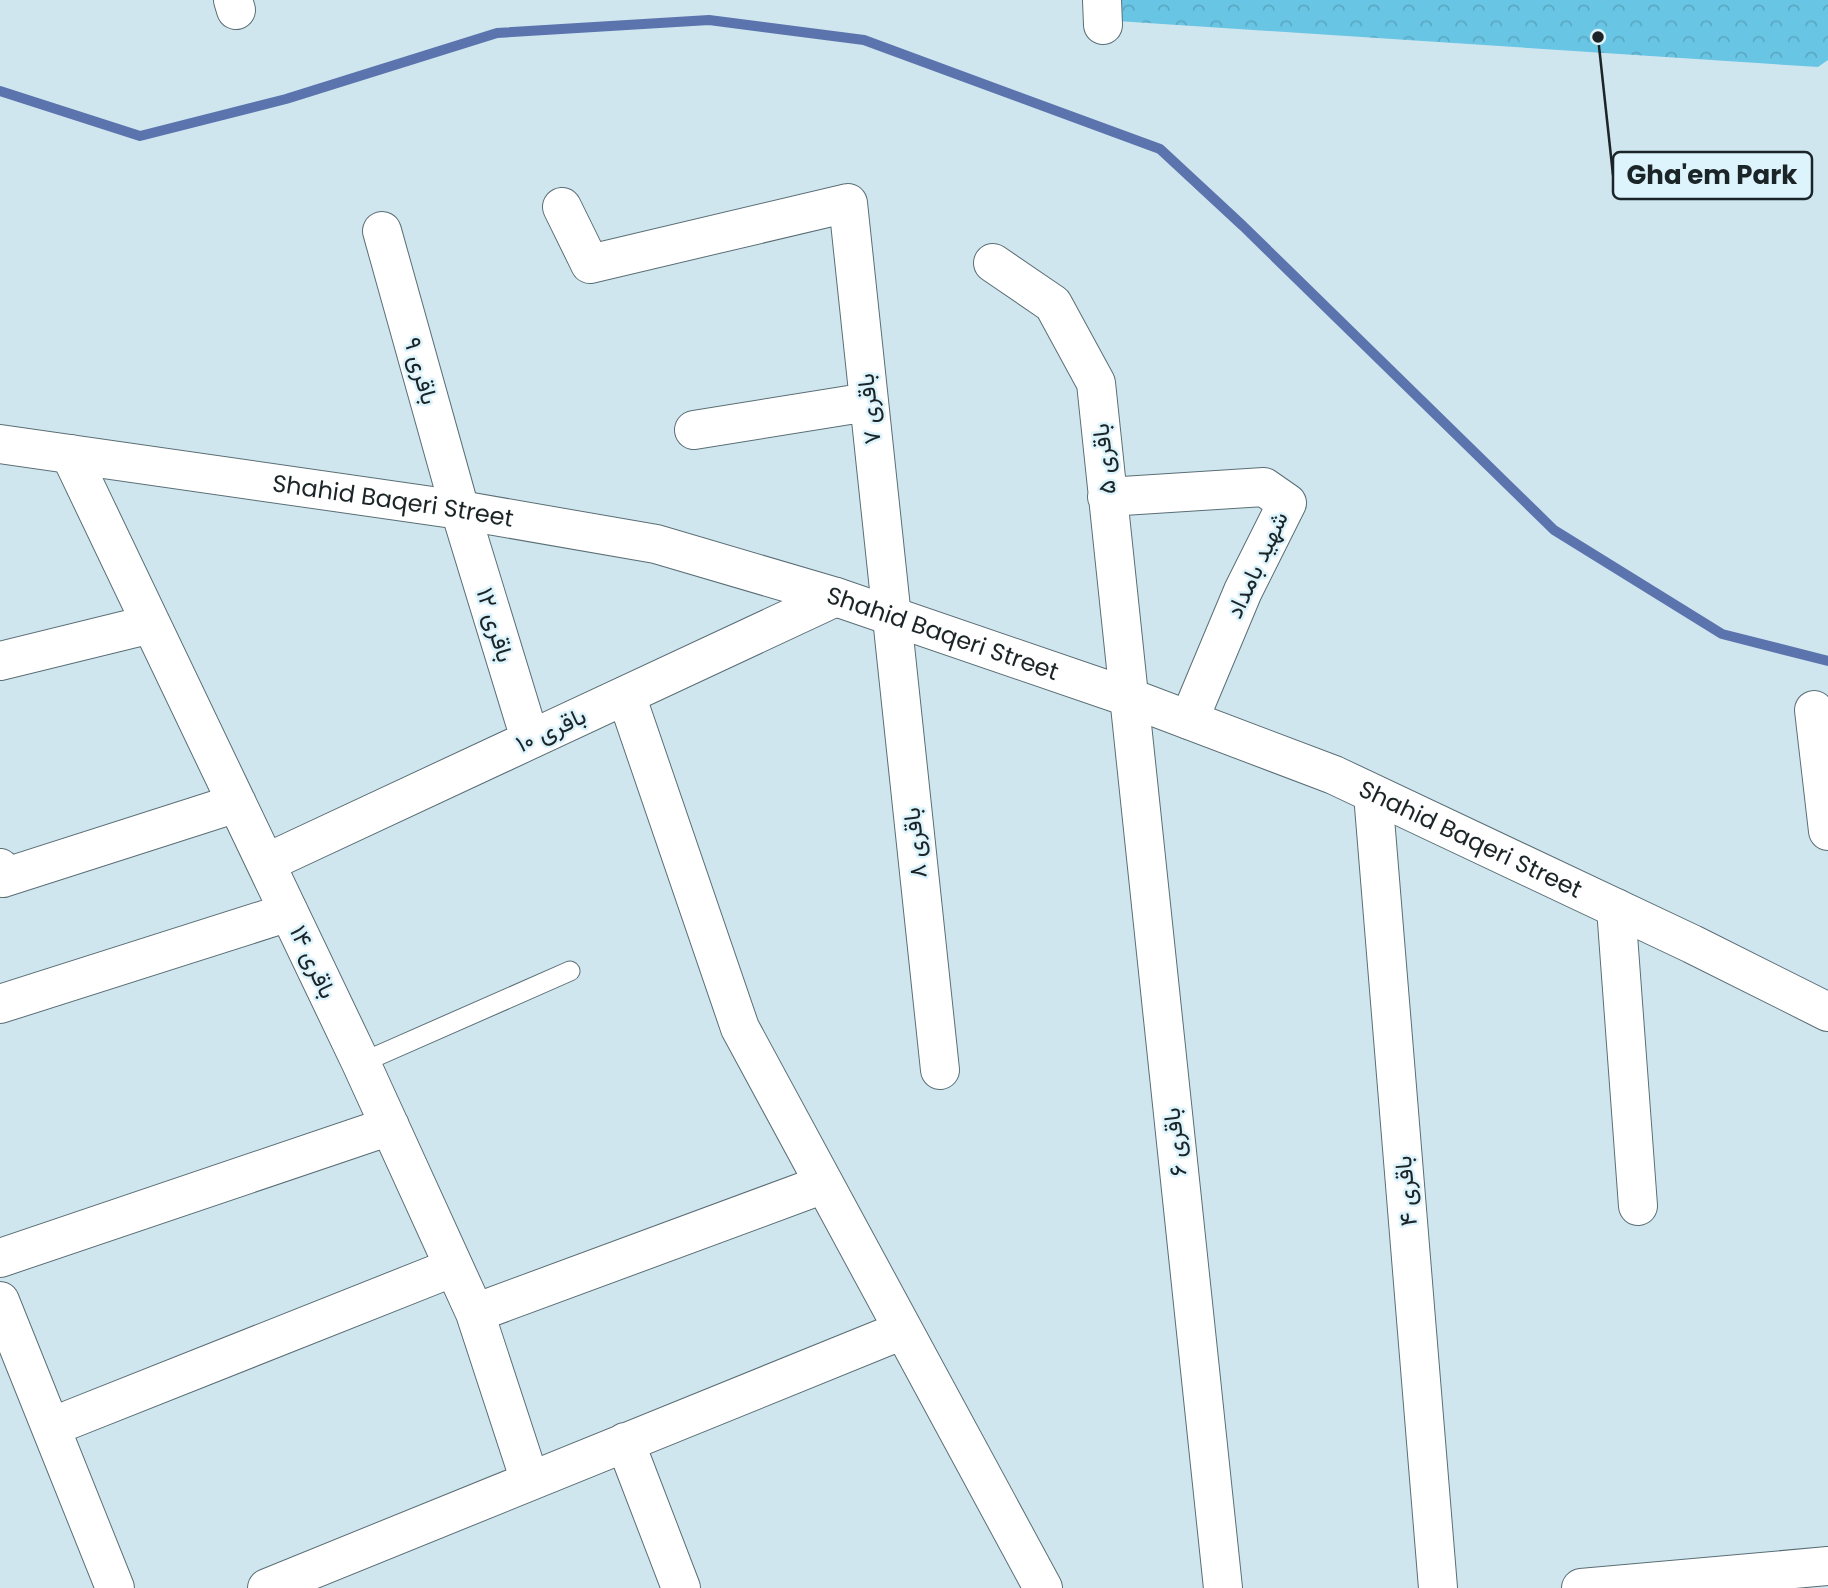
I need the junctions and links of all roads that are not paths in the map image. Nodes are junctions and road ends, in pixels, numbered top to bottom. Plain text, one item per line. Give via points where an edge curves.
1 (562, 207) dead end
2 (382, 231) dead end
3 (993, 264) dead end
4 (869, 402) junction
5 (694, 430) dead end
6 (0, 444) edge
7 (70, 454) junction
8 (1107, 497) junction
9 (460, 510) junction
10 (836, 597) junction
11 (891, 616) junction
12 (151, 624) junction
13 (0, 661) edge
14 (626, 695) junction
15 (1128, 697) junction
16 (1814, 710) dead end
17 (1189, 720) junction
18 (530, 739) junction
19 (1373, 794) junction
20 (237, 803) junction
21 (1828, 831) edge
22 (266, 863) junction
23 (0, 868) edge
24 (1616, 908) junction
25 (289, 912) junction
26 (570, 971) dead end
27 (0, 1004) edge
28 (1828, 1012) edge
29 (361, 1062) junction
30 (940, 1070) dead end
31 (390, 1126) junction
32 (824, 1184) junction
33 (1638, 1206) dead end
34 (0, 1258) edge
35 (454, 1267) junction
36 (0, 1301) edge
37 (475, 1313) junction
38 (903, 1330) junction
39 (51, 1427) junction
40 (625, 1443) junction
41 (530, 1481) junction
42 (1828, 1566) edge
43 (115, 1588) edge
44 (267, 1588) edge
45 (681, 1588) edge
46 (1043, 1588) edge
47 (1223, 1588) edge
48 (1438, 1588) edge
49 (1581, 1588) edge

1 - 4 street, باقری ۷ via 590,264 848,203
2 - 9 street, باقری ۹
3 - 8 street, باقری ۵ via 1053,304 1096,383
4 - 5 street
4 - 11 street, باقری ۷
6 - 7 street, Shahid Baqeri Street
7 - 9 street, Shahid Baqeri Street
7 - 12 street, باقری ۱۴
8 - 15 street, باقری ۵
8 - 17 street, شهید بامداد via 1264,487 1287,503 1243,591
9 - 10 street, Shahid Baqeri Street via 656,544
9 - 18 street, باقری ۱۲
10 - 11 street, Shahid Baqeri Street
10 - 14 street, باقری ۱۰
11 - 15 street, Shahid Baqeri Street
11 - 30 street, باقری ۸
12 - 13 street
12 - 20 street, باقری ۱۴
14 - 18 street, باقری ۱۰
14 - 32 street via 740,1028
15 - 17 street, Shahid Baqeri Street
15 - 47 street, باقری ۶
16 - 21 street
17 - 19 street, Shahid Baqeri Street
18 - 22 street, باقری ۱۰
19 - 24 street, Shahid Baqeri Street
19 - 48 street, باقری ۴
20 - 22 street, باقری ۱۴
20 - 23 street via 3,878
22 - 25 street, باقری ۱۴
24 - 28 street, Shahid Baqeri Street
24 - 33 street
25 - 27 street
25 - 29 street, باقری ۱۴
26 - 29 lane
29 - 31 street, باقری ۱۴
31 - 34 street
31 - 35 street, باقری ۱۴
32 - 37 street
32 - 38 street
35 - 37 street, باقری ۱۴
35 - 39 street
36 - 39 street
37 - 41 street, باقری ۱۴
38 - 40 street
38 - 46 street
39 - 43 street
40 - 41 street
40 - 45 street
41 - 44 street
42 - 49 street

